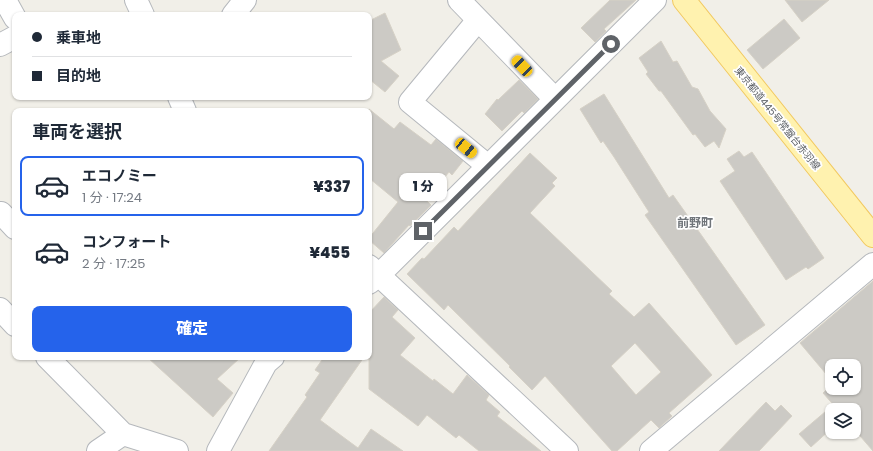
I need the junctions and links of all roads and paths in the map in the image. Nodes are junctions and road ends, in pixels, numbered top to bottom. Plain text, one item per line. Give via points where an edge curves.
1 (4, 0) edge
2 (136, 0) edge
3 (245, 0) edge
4 (459, 0) edge
5 (655, 0) edge
6 (684, 0) edge
7 (142, 12) edge
8 (235, 12) edge
9 (12, 13) edge
10 (478, 20) junction
11 (12, 39) edge
12 (0, 45) edge
13 (555, 99) junction
14 (488, 166) junction
15 (873, 236) edge
16 (873, 264) edge
17 (372, 274) edge
18 (0, 309) edge
19 (12, 322) edge
20 (49, 360) edge
21 (270, 360) edge
22 (123, 434) junction
23 (98, 451) edge
24 (177, 451) edge
25 (218, 451) edge
26 (566, 451) edge
27 (651, 451) edge

1 - 9 street
2 - 7 street
3 - 8 street
4 - 10 street
5 - 13 street
6 - 15 main road, 東京都道445号常盤台赤羽線
10 - 13 street
10 - 14 street via 410,102
11 - 12 street
13 - 14 street
14 - 17 street
16 - 27 street
17 - 26 street
18 - 19 street
20 - 22 street
21 - 25 street
22 - 23 street
22 - 24 street

